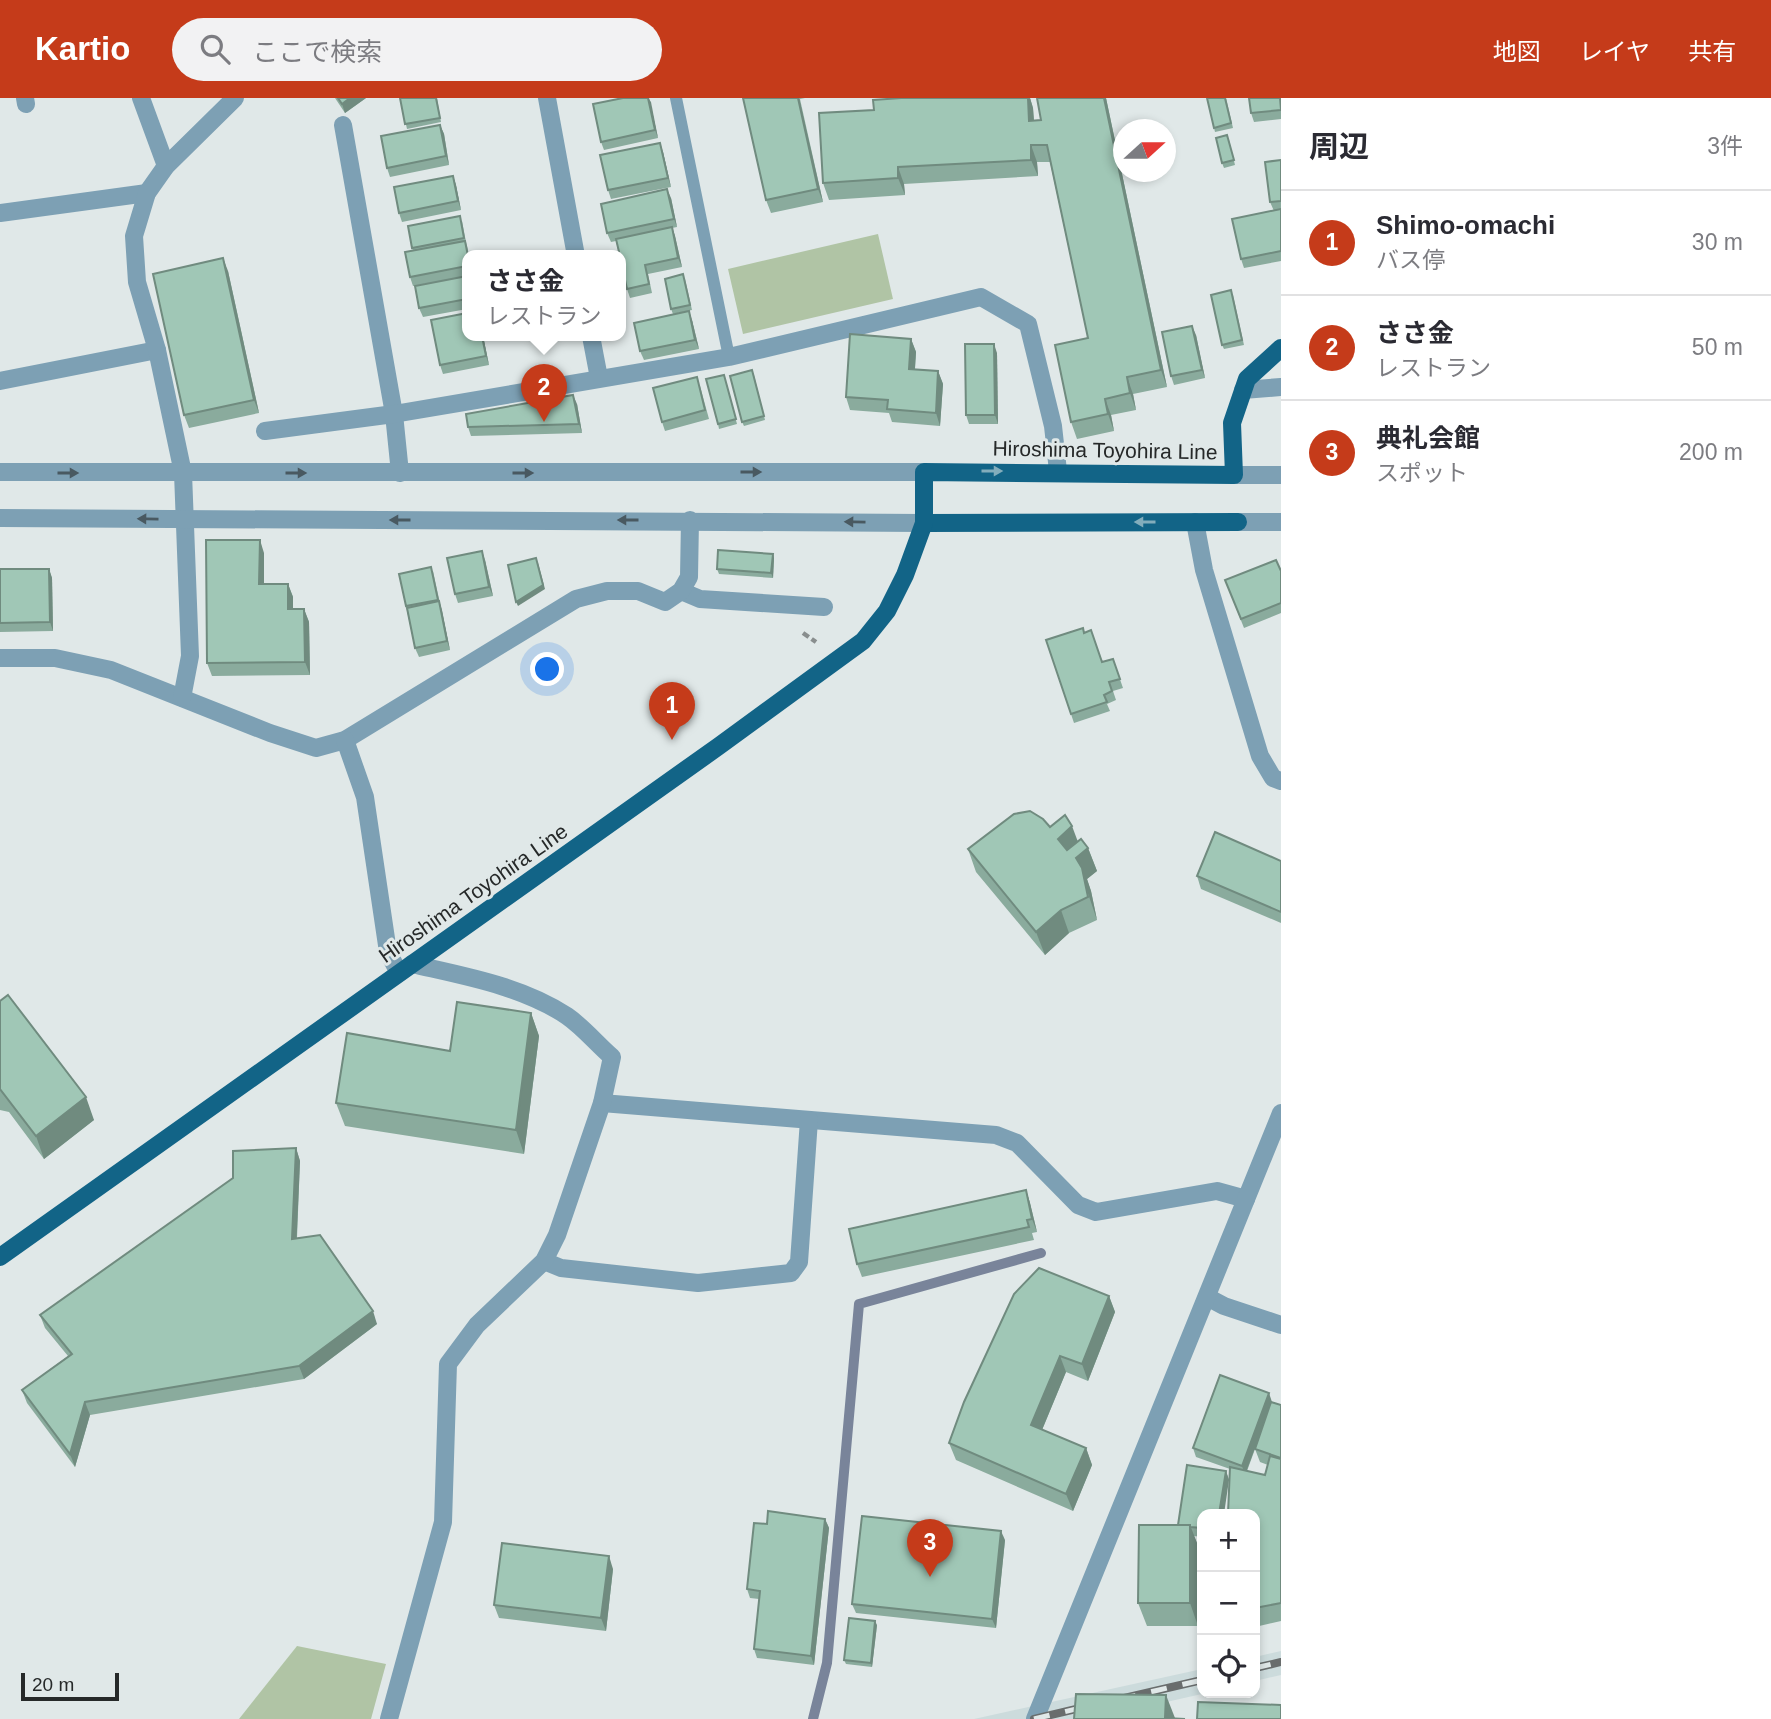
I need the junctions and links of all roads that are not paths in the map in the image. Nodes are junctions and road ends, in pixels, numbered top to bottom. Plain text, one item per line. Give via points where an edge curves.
1 (141, 98) edge
2 (235, 98) edge
3 (547, 98) edge
4 (676, 98) edge
5 (343, 125) dead end
6 (166, 166) junction
7 (147, 193) junction
8 (0, 213) edge
9 (575, 250) edge
10 (592, 341) edge
11 (1281, 348) edge
12 (157, 350) junction
13 (729, 357) junction
14 (599, 378) junction
15 (0, 381) edge
16 (1281, 387) edge
17 (1243, 390) junction
18 (394, 414) junction
19 (265, 431) dead end
20 (1058, 471) junction
21 (0, 472) edge
22 (924, 472) junction
23 (400, 473) junction
24 (183, 474) junction
25 (1234, 475) junction
26 (1281, 475) edge
27 (0, 518) edge
28 (184, 520) junction
29 (690, 520) junction
30 (1195, 522) junction
31 (1238, 522) joint
32 (1281, 522) edge
33 (924, 523) junction
34 (681, 591) junction
35 (824, 607) dead end
36 (0, 658) edge
37 (182, 698) junction
38 (345, 740) junction
39 (1281, 781) edge
40 (405, 969) junction
41 (602, 1103) junction
42 (1281, 1112) edge
43 (809, 1120) junction
44 (1246, 1199) junction
45 (0, 1257) edge
46 (544, 1261) junction
47 (1207, 1297) junction
48 (1281, 1325) edge
49 (389, 1719) edge
50 (1035, 1719) edge

1 - 6 street
2 - 6 street
3 - 9 street
4 - 13 lane
5 - 18 street
6 - 7 street
7 - 8 street
7 - 12 street via 134,236 137,282
10 - 14 street
11 - 17 main road, Hiroshima Toyohira Line via 1247,379
12 - 15 street
12 - 24 street
13 - 14 street
13 - 20 street via 981,297 1028,324 1053,426
14 - 18 street
16 - 17 street
17 - 25 main road, Hiroshima Toyohira Line via 1232,422
18 - 19 street
18 - 23 street
22 -> 20 main road, Hiroshima Toyohira Line
20 - 25 main road, Hiroshima Toyohira Line
21 -> 24 street
23 -> 22 street
22 - 33 main road, Hiroshima Toyohira Line
24 -> 23 street
24 - 28 street
25 - 26 street
28 -> 27 street
29 -> 28 street
28 - 37 street via 190,656
33 -> 29 street
29 - 34 street via 689,577
30 - 31 main road
30 -> 33 main road
30 - 39 street via 1204,570 1260,756 1273,778
31 - 32 street
33 - 40 main road, Hiroshima Toyohira Line via 887,611 863,641
34 - 35 street via 700,599
34 - 38 street via 665,601 638,591 576,598
36 - 37 street via 55,658 111,670
37 - 38 street via 316,748
38 - 40 street via 365,797 388,952
40 - 41 street via 469,977 526,995 568,1017 611,1057
40 - 45 main road, Hiroshima Toyohira Line
41 - 43 street
41 - 46 street
42 - 44 street
43 - 44 street via 996,1135 1017,1143 1078,1205 1096,1212 1217,1191
43 - 46 street via 799,1262 791,1273 698,1283 561,1268
44 - 47 street
46 - 49 street via 477,1325 449,1364 443,1522
47 - 48 street
47 - 50 street

